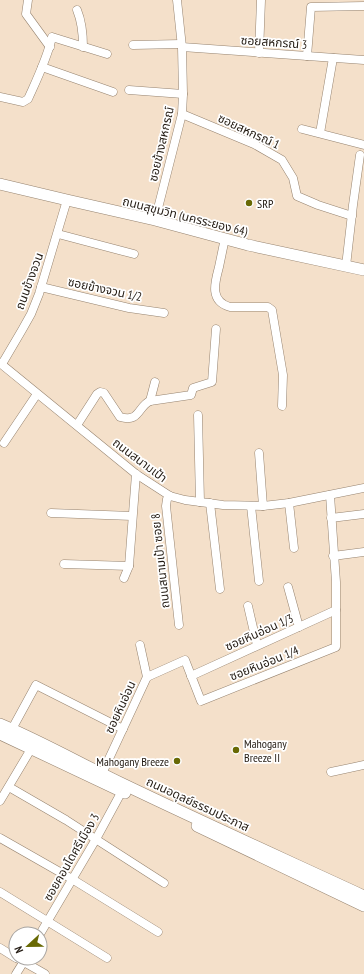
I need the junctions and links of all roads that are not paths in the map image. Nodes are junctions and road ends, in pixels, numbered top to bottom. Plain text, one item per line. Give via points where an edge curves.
1 (28, 0) edge
2 (177, 0) edge
3 (261, 0) edge
4 (364, 6) edge
5 (77, 10) dead end
6 (133, 45) dead end
7 (181, 45) junction
8 (50, 47) junction
9 (83, 47) junction
10 (259, 53) junction
11 (107, 54) dead end
12 (307, 56) junction
13 (332, 58) junction
14 (364, 60) edge
15 (42, 67) junction
16 (129, 90) dead end
17 (113, 92) dead end
18 (183, 94) junction
19 (0, 97) edge
20 (182, 114) junction
21 (302, 129) dead end
22 (320, 133) junction
23 (364, 143) edge
24 (360, 155) dead end
25 (0, 184) edge
26 (67, 200) junction
27 (352, 216) junction
28 (155, 220) junction
29 (58, 234) junction
30 (225, 238) junction
31 (134, 254) dead end
32 (346, 266) junction
33 (364, 270) edge
34 (41, 287) junction
35 (164, 313) dead end
36 (216, 329) dead end
37 (1, 364) edge
38 (155, 382) dead end
39 (38, 394) junction
40 (150, 401) junction
41 (282, 406) dead end
42 (198, 414) dead end
43 (77, 425) junction
44 (4, 443) dead end
45 (259, 453) dead end
46 (136, 474) junction
47 (364, 488) edge
48 (330, 495) junction
49 (170, 496) junction
50 (200, 502) junction
51 (210, 503) junction
52 (289, 503) junction
53 (251, 506) junction
54 (263, 506) junction
55 (51, 513) dead end
56 (364, 514) edge
57 (132, 516) junction
58 (331, 518) junction
59 (294, 548) dead end
60 (364, 552) edge
61 (333, 556) junction
62 (64, 564) dead end
63 (129, 566) junction
64 (124, 578) dead end
65 (259, 581) dead end
66 (288, 587) dead end
67 (220, 588) dead end
68 (248, 606) dead end
69 (336, 610) junction
70 (179, 625) dead end
71 (299, 627) junction
72 (140, 645) dead end
73 (257, 645) junction
74 (191, 676) junction
75 (147, 677) junction
76 (201, 701) joint
77 (0, 724) edge
78 (12, 728) junction
79 (122, 729) junction
80 (0, 734) edge
81 (31, 749) junction
82 (364, 765) edge
83 (331, 772) dead end
84 (101, 777) junction
85 (9, 787) junction
86 (122, 791) junction
87 (0, 801) edge
88 (0, 838) edge
89 (96, 839) junction
90 (72, 879) junction
91 (164, 883) dead end
92 (327, 884) junction
93 (0, 892) edge
94 (364, 896) edge
95 (364, 906) edge
96 (47, 921) junction
97 (44, 926) edge
98 (158, 932) dead end
99 (107, 958) dead end
100 (32, 966) edge
101 (45, 974) edge

1 - 8 street via 26,14
2 - 7 street, ซอยข้างสหกรณ์
3 - 10 street
4 - 12 street via 311,7
5 - 9 street via 82,25
6 - 7 street, ซอยสหกรณ์ 3
7 - 10 street, ซอยสหกรณ์ 3
7 - 18 street, ซอยข้างสหกรณ์
8 - 9 street via 52,37
8 - 15 street
9 - 11 street
10 - 12 street, ซอยสหกรณ์ 3
12 - 13 street, ซอยสหกรณ์ 3
13 - 14 street, ซอยสหกรณ์ 3
13 - 22 street
15 - 17 street
15 - 19 street via 28,99 23,102
16 - 18 street
18 - 20 street, ซอยข้างสหกรณ์
20 - 27 street, ซอยสหกรณ์ 1 via 254,144 282,160 293,178 297,196
20 - 28 street, ซอยข้างสหกรณ์
21 - 22 street
22 - 23 street
24 - 27 street
25 - 26 street, ถนนสุขุมวิท (นครระยอง 64)
26 - 28 street, ถนนสุขุมวิท (นครระยอง 64)
26 - 29 street, ถนนข้างจวน
27 - 32 street
28 - 30 street, ถนนสุขุมวิท (นครระยอง 64)
29 - 31 street
29 - 34 street, ถนนข้างจวน
30 - 32 street, ถนนสุขุมวิท (นครระยอง 64)
30 - 41 street via 215,279 216,294 225,306 268,307 272,310 283,375
32 - 33 street, ถนนสุขุมวิท (นครระยอง 64)
34 - 35 street, ซอยข้างจวน 1/2 via 129,308
34 - 37 street, ถนนข้างจวน via 31,314
36 - 40 street via 212,382 192,388 191,395
37 - 39 street, ถนนสนามเป้า
38 - 40 street
39 - 43 street, ถนนสนามเป้า
39 - 44 street
40 - 43 street via 146,402 138,414 124,418 120,417 104,393 100,392
42 - 50 street
43 - 46 street, ถนนสนามเป้า
45 - 54 street
46 - 49 street, ถนนสนามเป้า
46 - 57 street
47 - 48 street, ถนนสนามเป้า
48 - 52 street, ถนนสนามเป้า
48 - 58 street
49 - 50 street, ถนนสนามเป้า
49 - 70 street, ถนนสนามเป้า ซอย 8 via 166,506
50 - 51 street, ถนนสนามเป้า
51 - 53 street, ถนนสนามเป้า
51 - 67 street
52 - 54 street, ถนนสนามเป้า
52 - 59 street
53 - 54 street, ถนนสนามเป้า
53 - 65 street
55 - 57 street
56 - 58 street
57 - 63 street
58 - 61 street
60 - 61 street
61 - 69 street
62 - 63 street
63 - 64 street
66 - 71 street
68 - 73 street
69 - 71 street, ซอยหินอ่อน 1/3
69 - 76 street, ซอยหินอ่อน 1/4 via 336,647
71 - 73 street, ซอยหินอ่อน 1/3
72 - 75 street
73 - 74 street, ซอยหินอ่อน 1/3
74 - 75 street, ซอยหินอ่อน via 185,660
74 - 76 street, ซอยหินอ่อน
75 - 79 street, ซอยหินอ่อน
77 - 78 street, ถนนอดุลย์ธรรมประภาส
78 - 79 street via 36,685
78 - 84 street, ถนนอดุลย์ธรรมประภาส
79 - 84 street, ซอยหินอ่อน
80 - 81 street, ถนนอดุลย์ธรรมประภาส
81 - 84 street, ถนนอดุลย์ธรรมประภาส
81 - 85 street
82 - 83 street
84 - 86 street, ถนนอดุลย์ธรรมประภาส
84 - 92 street, ถนนอดุลย์ธรรมประภาส via 224,831
85 - 87 street
85 - 89 street
86 - 89 street, ซอยคอนโดศรีเมือง 3
86 - 92 street, ถนนอดุลย์ธรรมประภาส
88 - 90 street
89 - 90 street, ซอยคอนโดศรีเมือง 3
89 - 91 street
90 - 96 street, ซอยคอนโดศรีเมือง 3
90 - 98 street
92 - 94 street, ถนนอดุลย์ธรรมประภาส
92 - 95 street, ถนนอดุลย์ธรรมประภาส
93 - 96 street
96 - 97 street, ซอยคอนโดศรีเมือง 3
96 - 99 street
100 - 101 street

